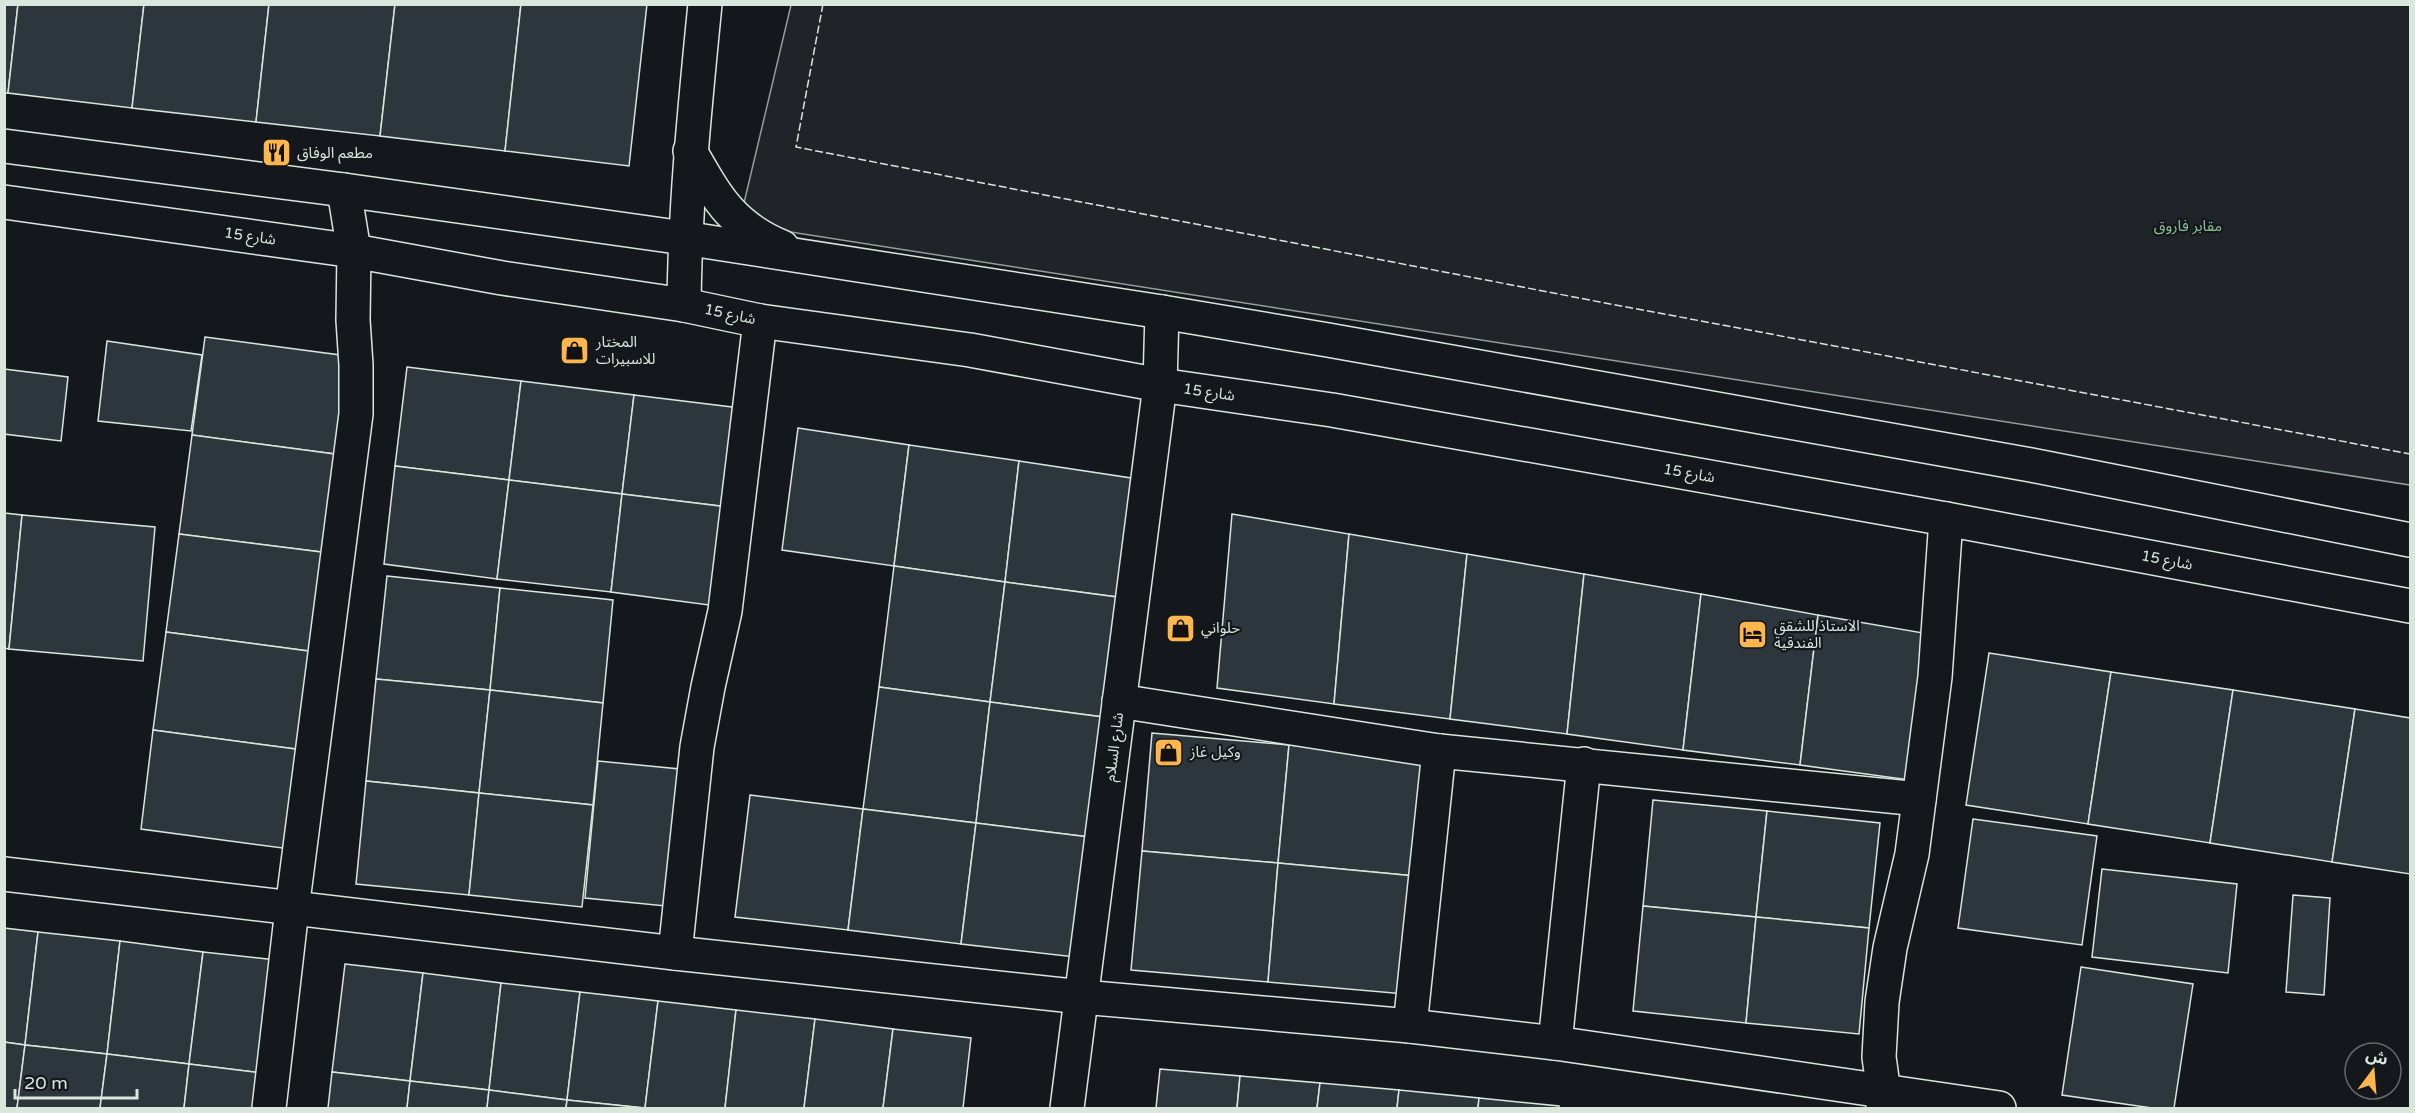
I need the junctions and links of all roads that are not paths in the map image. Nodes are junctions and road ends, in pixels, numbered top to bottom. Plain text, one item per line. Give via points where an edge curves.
1 (705, 4) edge
2 (4, 146) edge
3 (690, 151) junction
4 (344, 190) junction
5 (4, 202) edge
6 (684, 238) junction
7 (354, 251) junction
8 (814, 260) junction
9 (684, 305) junction
10 (1162, 312) junction
11 (760, 321) junction
12 (1160, 385) junction
13 (1946, 519) junction
14 (2410, 540) edge
15 (2410, 606) edge
16 (1119, 701) junction
17 (1439, 752) junction
18 (1584, 764) junction
19 (1918, 799) junction
20 (4, 874) edge
21 (292, 909) junction
22 (675, 953) junction
23 (1082, 997) junction
24 (1410, 1026) junction
25 (1555, 1043) junction
26 (1884, 1101) edge
27 (269, 1108) edge
28 (1067, 1108) edge
29 (1999, 1108) edge

1 - 3 street
2 - 4 street
3 - 6 street
3 - 8 street via 717,199 735,219 765,240
4 - 6 street
4 - 7 street
5 - 7 street, شارع 15
6 - 8 street
6 - 9 street
7 - 9 street, شارع 15
7 - 21 street via 356,414
8 - 10 street
9 - 11 street, شارع 15
10 - 12 street, شارع السلام
10 - 14 street via 2031,465
11 - 12 street, شارع 15 via 970,350
11 - 22 street via 725,611 698,747
12 - 13 street, شارع 15 via 1332,410
12 - 16 street, شارع السلام
13 - 15 street, شارع 15
13 - 19 street via 1935,677
16 - 17 street
16 - 23 street, شارع السلام
17 - 18 street
17 - 24 street
18 - 19 street
18 - 25 street
19 - 26 street via 1912,854 1882,1002 1879,1057
20 - 21 street
21 - 22 street
21 - 27 street
22 - 23 street
23 - 24 street
23 - 28 street, شارع السلام
24 - 25 street
25 - 26 street
26 - 29 street

